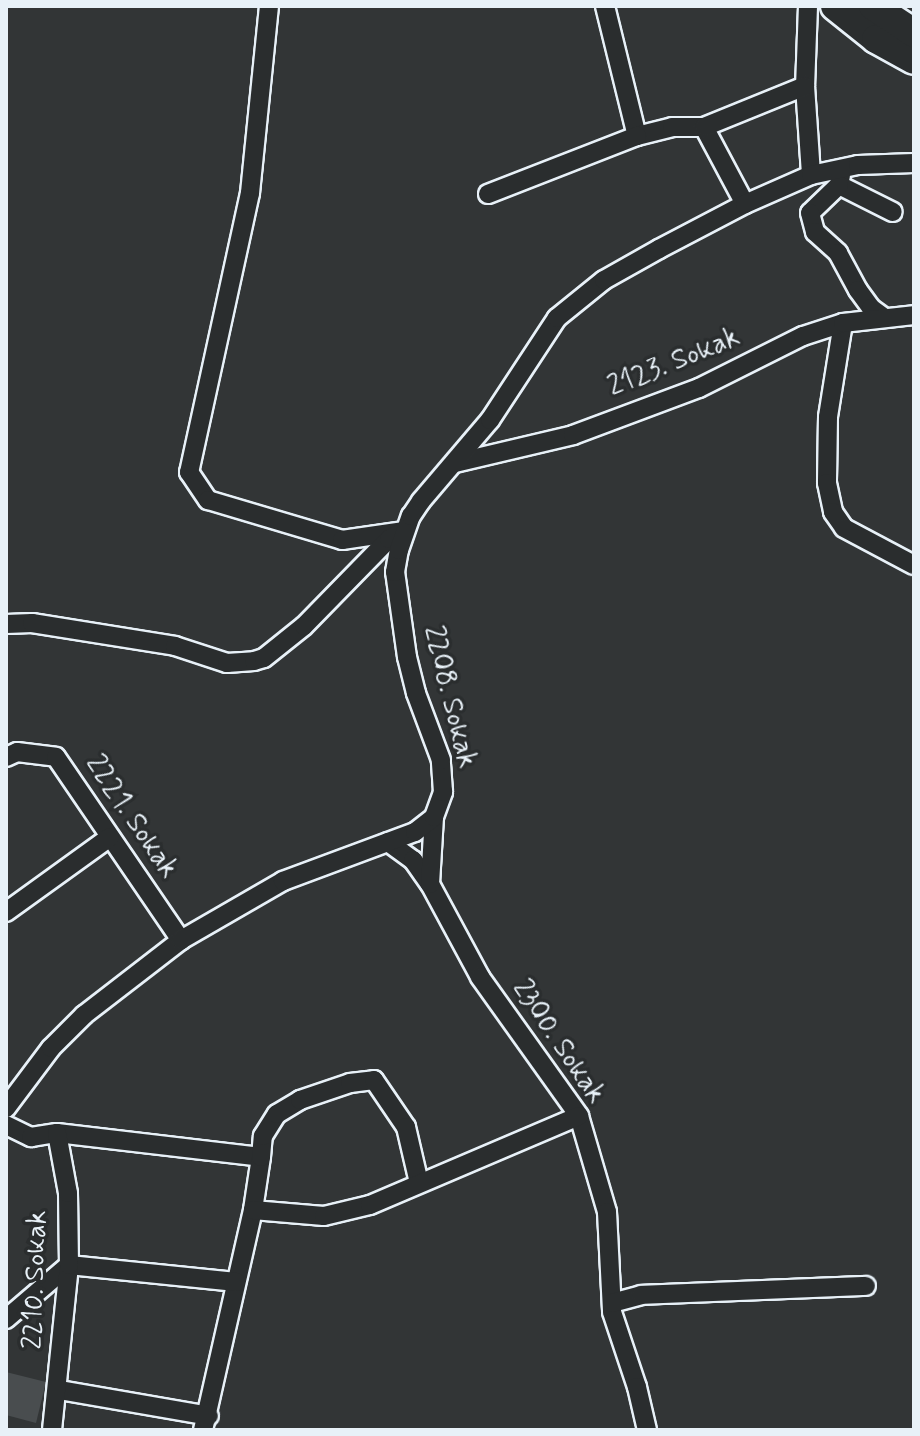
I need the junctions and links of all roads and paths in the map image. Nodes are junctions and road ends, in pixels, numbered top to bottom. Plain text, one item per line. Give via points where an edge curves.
1 (269, 6) edge
2 (605, 6) edge
3 (808, 6) edge
4 (835, 6) edge
5 (873, 6) edge
6 (914, 33) edge
7 (914, 60) edge
8 (805, 86) junction
9 (704, 127) junction
10 (637, 136) junction
11 (914, 163) edge
12 (811, 175) junction
13 (840, 177) junction
14 (488, 194) dead end
15 (745, 204) junction
16 (893, 212) dead end
17 (913, 317) edge
18 (885, 318) junction
19 (843, 323) junction
20 (455, 463) junction
21 (404, 531) junction
22 (914, 565) edge
23 (6, 624) edge
24 (12, 755) edge
25 (434, 817) junction
26 (403, 836) junction
27 (110, 837) junction
28 (430, 849) junction
29 (430, 884) junction
30 (6, 912) edge
31 (181, 940) junction
32 (6, 1108) edge
33 (579, 1116) junction
34 (6, 1125) edge
35 (57, 1133) junction
36 (261, 1157) junction
37 (419, 1183) junction
38 (253, 1210) junction
39 (69, 1265) junction
40 (236, 1282) junction
41 (866, 1286) dead end
42 (612, 1303) junction
43 (6, 1319) edge
44 (59, 1390) junction
45 (206, 1423) edge
46 (52, 1430) edge
47 (647, 1430) edge

1 - 21 street via 250,193 189,472 208,500 342,540
2 - 10 street
3 - 8 street
4 - 7 highway via 876,39
5 - 6 highway
8 - 9 street
8 - 12 street
9 - 10 street via 672,127
9 - 15 street
10 - 14 street
11 - 13 street, 2208. Sokak
12 - 13 street, 2208. Sokak
12 - 15 street, 2208. Sokak
13 - 16 street
13 - 18 street via 810,213 815,232 838,253 865,299
15 - 20 street, 2208. Sokak via 604,280 557,318
17 - 18 street, 2123. Sokak
18 - 19 street, 2123. Sokak
19 - 20 street, 2123. Sokak via 803,336 699,388 573,435
19 - 22 street via 828,417 827,483 833,512 844,528
20 - 21 street, 2208. Sokak via 421,501
21 - 23 street via 389,539 304,626 254,661 227,663 175,646 32,623
21 - 25 street, 2208. Sokak via 395,572 416,693 441,760 443,792
24 - 27 street, 2221. Sokak via 56,757
25 - 26 street
25 - 28 street, 2208. Sokak
26 - 28 street
26 - 29 street, 2300. Sokak
26 - 31 street via 283,881
27 - 30 street
27 - 31 street, 2221. Sokak
28 - 29 street, 2208. Sokak
29 - 33 street, 2300. Sokak via 480,977
31 - 32 street via 84,1015 51,1048
33 - 37 street
33 - 42 street, 2300. Sokak via 607,1212
34 - 35 street via 31,1137
35 - 36 street
35 - 39 street, 2210. Sokak via 68,1193
36 - 37 street via 263,1136 277,1114 300,1100 374,1080 406,1127
36 - 38 street
37 - 38 street via 370,1205 324,1216
38 - 40 street
39 - 40 street
39 - 43 street
39 - 44 street, 2210. Sokak
40 - 45 street
41 - 42 street via 641,1295
42 - 47 street, 2300. Sokak
44 - 45 street
44 - 46 street, 2210. Sokak

